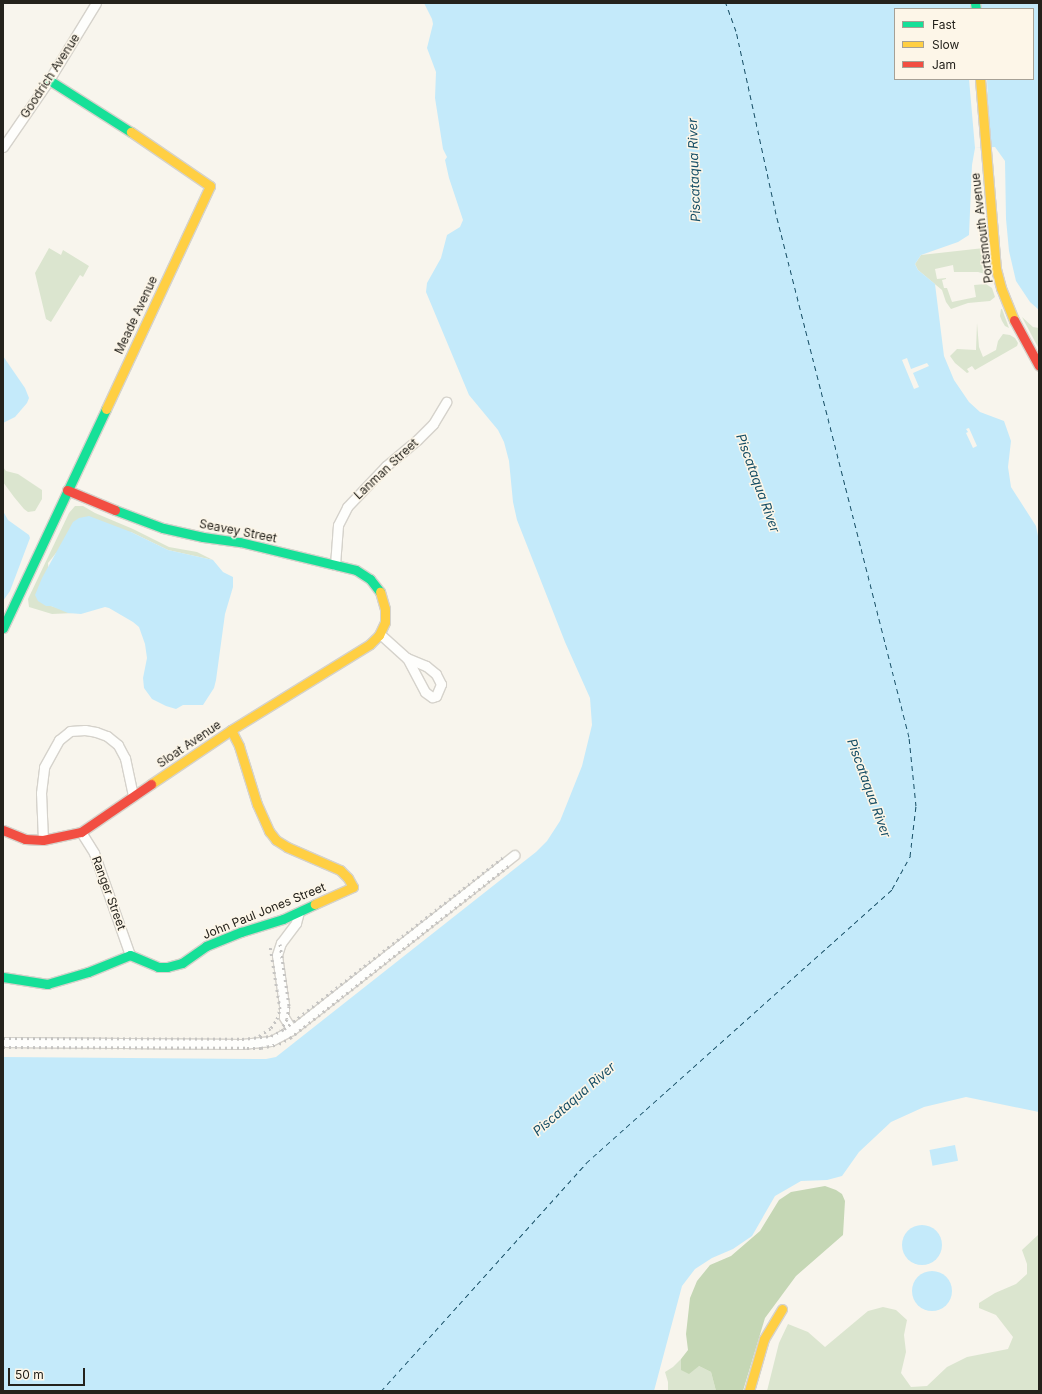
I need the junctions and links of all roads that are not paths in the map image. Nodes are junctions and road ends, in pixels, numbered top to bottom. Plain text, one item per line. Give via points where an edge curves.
1 (96, 3) edge
2 (49, 80) junction
3 (980, 80) edge
4 (3, 147) edge
5 (1039, 366) edge
6 (446, 402) dead end
7 (68, 490) junction
8 (335, 565) junction
9 (3, 628) edge
10 (380, 634) junction
11 (407, 658) dead end
12 (231, 730) junction
13 (133, 796) junction
14 (3, 830) edge
15 (81, 832) junction
16 (43, 840) junction
17 (514, 855) dead end
18 (299, 912) junction
19 (130, 955) junction
20 (3, 976) edge
21 (292, 1030) junction
22 (3, 1042) edge
23 (782, 1309) dead end
24 (749, 1391) edge

1 - 2 street, Goodrich Avenue
2 - 4 street, Goodrich Avenue
2 - 7 street, Meade Avenue via 111,118 210,186
3 - 5 street, Portsmouth Avenue via 996,269 1010,312
6 - 8 street, Lanman Street via 433,424 386,466 346,508 338,525
7 - 8 street, Seavey Street via 140,521 163,528 240,542
7 - 9 street, Meade Avenue
8 - 10 street, Seavey Street via 364,573 376,585 385,609
10 - 11 street
10 - 12 street, Sloat Avenue via 365,648
12 - 13 street, Sloat Avenue
12 - 18 street, John Paul Jones Street via 239,746 257,804 273,836 287,848 340,870 353,887
13 - 15 street, Sloat Avenue
13 - 16 street via 125,758 118,745 107,736 96,732 70,732 59,740 44,767 41,793
14 - 16 street, Sloat Avenue via 25,838
15 - 16 street, Sloat Avenue
15 - 19 street, Ranger Street via 94,853
17 - 21 street
18 - 19 street, John Paul Jones Street via 206,946 182,963 167,967 158,967
18 - 21 street via 296,923 278,949 277,955 284,1017
19 - 20 street via 88,972 47,984
21 - 22 street via 271,1041 242,1044
23 - 24 street via 764,1339

